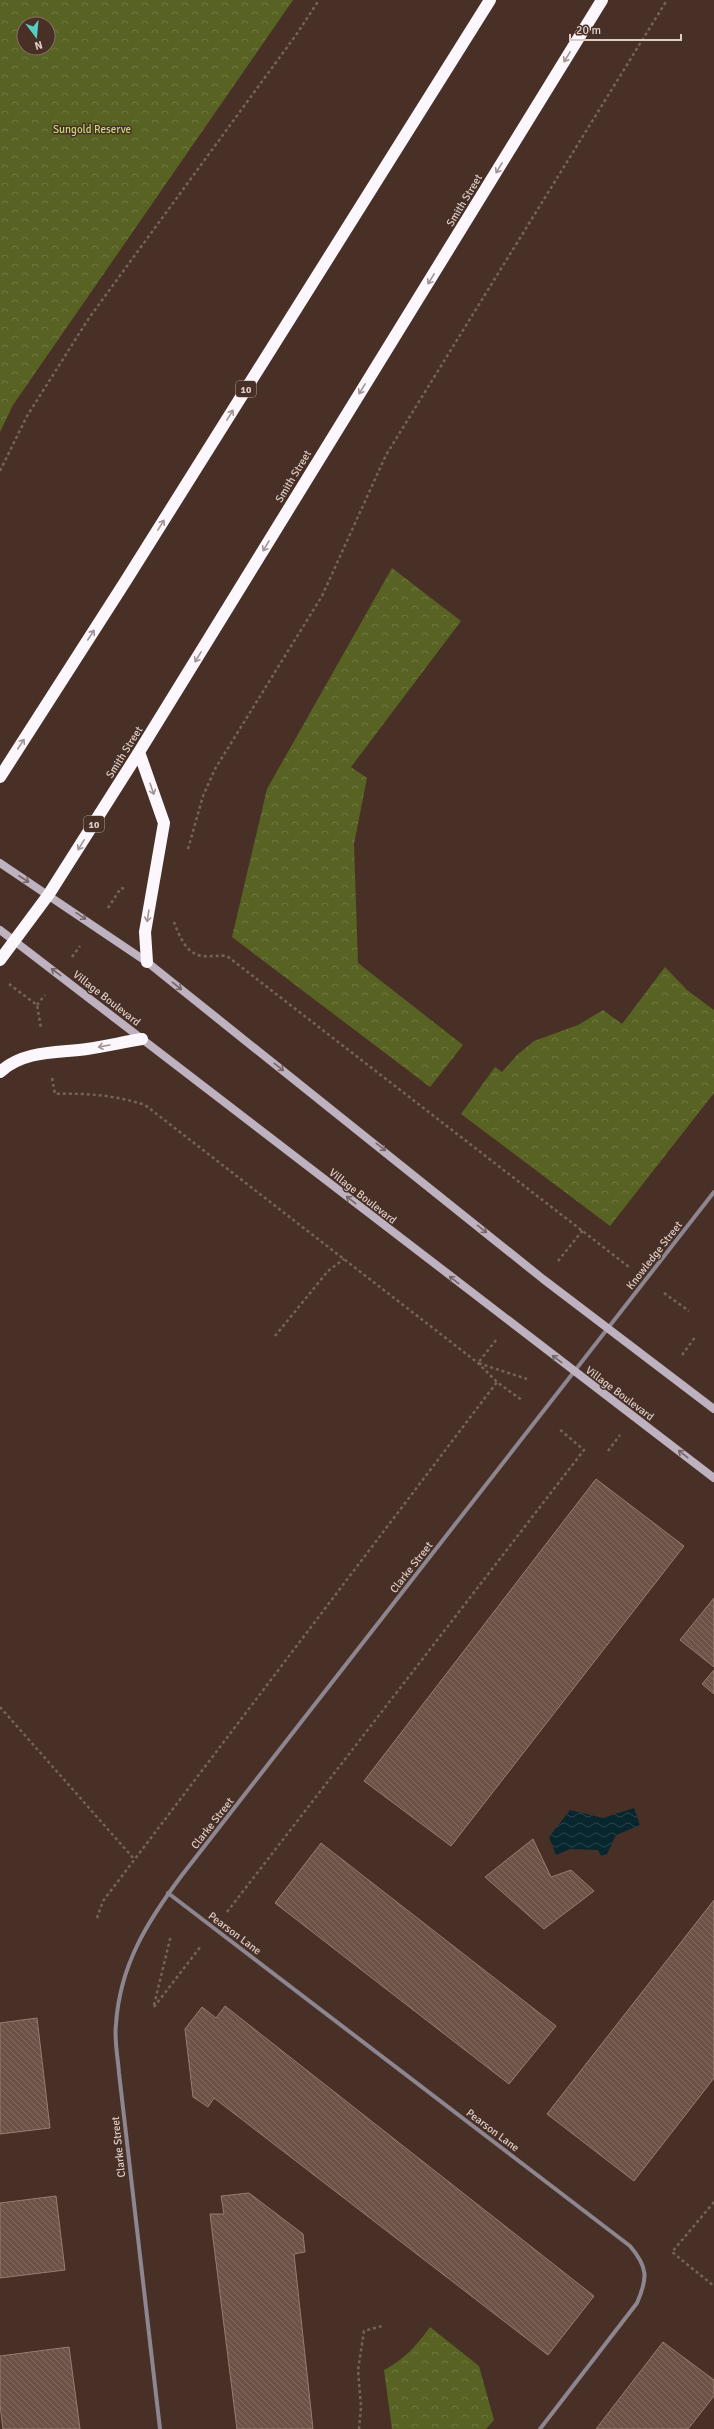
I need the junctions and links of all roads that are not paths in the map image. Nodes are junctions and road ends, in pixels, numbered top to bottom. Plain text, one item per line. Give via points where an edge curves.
1 (490, 0) edge
2 (602, 0) edge
3 (139, 752) junction
4 (0, 777) edge
5 (0, 863) edge
6 (49, 894) junction
7 (0, 930) edge
8 (15, 941) junction
9 (0, 960) edge
10 (147, 962) junction
11 (142, 1039) junction
12 (0, 1072) edge
13 (714, 1192) edge
14 (607, 1328) junction
15 (573, 1371) junction
16 (714, 1409) edge
17 (714, 1478) edge
18 (168, 1893) junction
19 (160, 2429) edge
20 (540, 2429) edge

4 -> 1 highway, 10
2 -> 3 highway, Smith Street / 10
3 -> 6 highway, Smith Street / 10
3 -> 10 highway via 164,823 145,932
5 -> 6 street
6 - 8 highway, Smith Street / 10
6 -> 10 street
7 - 8 street, Village Boulevard
8 - 9 highway, Smith Street / 10
11 -> 8 street, Village Boulevard
10 -> 14 street
11 -> 12 highway via 45,1053 25,1058
15 -> 11 street, Village Boulevard
13 - 14 street, Knowledge Street
14 - 15 street, Clarke Street
14 - 16 street
17 -> 15 street, Village Boulevard
15 - 18 street, Clarke Street
18 - 19 street, Clarke Street via 137,1941 124,1975 116,2025
18 - 20 street, Pearson Lane via 630,2246 640,2258 646,2272 637,2303

